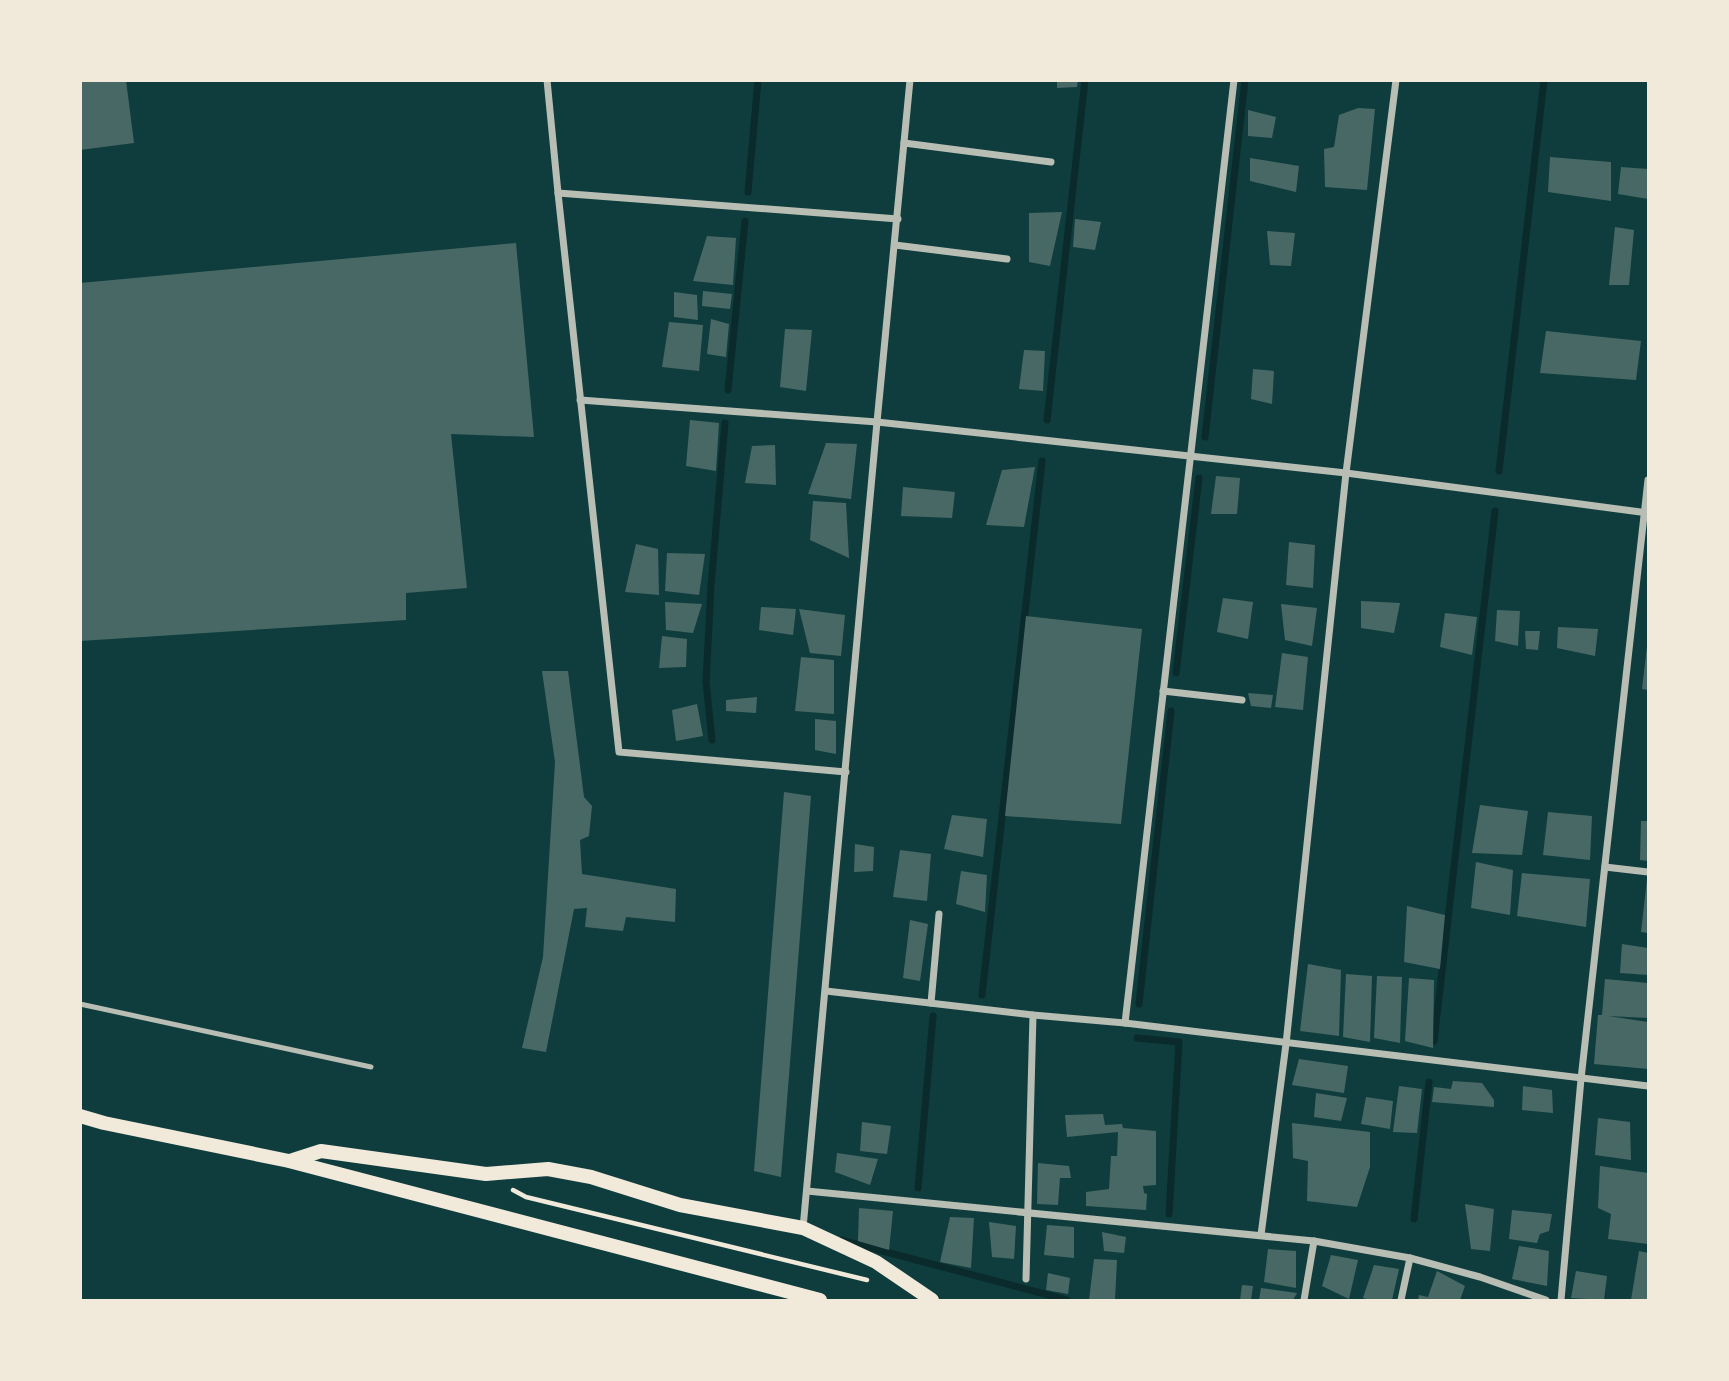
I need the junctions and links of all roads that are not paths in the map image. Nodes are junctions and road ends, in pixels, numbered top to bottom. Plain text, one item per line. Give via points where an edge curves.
1 (547, 80) edge
2 (911, 80) edge
3 (1234, 80) edge
4 (1396, 80) edge
5 (904, 143) junction
6 (1051, 162) dead end
7 (558, 193) junction
8 (898, 219) junction
9 (895, 245) junction
10 (1007, 259) dead end
11 (580, 400) junction
12 (877, 422) junction
13 (1191, 456) junction
14 (1346, 473) junction
15 (1648, 480) edge
16 (1647, 512) edge
17 (1163, 691) junction
18 (1242, 700) dead end
19 (846, 772) junction
20 (1605, 867) junction
21 (1648, 872) edge
22 (939, 914) dead end
23 (826, 991) junction
24 (931, 1003) junction
25 (80, 1004) edge
26 (1034, 1015) junction
27 (1125, 1023) junction
28 (1286, 1044) junction
29 (371, 1067) dead end
30 (1581, 1079) junction
31 (1648, 1086) edge
32 (80, 1116) edge
33 (289, 1161) junction
34 (807, 1191) junction
35 (1027, 1212) junction
36 (803, 1228) junction
37 (1261, 1235) junction
38 (1314, 1241) junction
39 (1410, 1258) junction
40 (1026, 1279) dead end
41 (820, 1300) edge
42 (932, 1300) edge
43 (1304, 1300) edge
44 (1401, 1300) edge
45 (1546, 1300) edge
46 (1561, 1300) edge

1 - 7 street
2 - 5 street
3 - 13 street
4 - 14 street
5 - 6 street
5 - 8 street
7 - 8 street
7 - 11 street
8 - 9 street
9 - 10 street
9 - 12 street
11 - 12 street
11 - 19 street via 619,751
12 - 13 street
12 - 19 street
13 - 14 street
13 - 17 street
14 - 16 street
14 - 28 street
15 - 16 street
16 - 20 street
17 - 18 street
17 - 27 street
19 - 23 street
20 - 21 street
20 - 30 street
22 - 24 street
23 - 24 street
23 - 34 street
24 - 26 street
25 - 29 lane
26 - 27 street
26 - 35 street
27 - 28 street
28 - 30 street
28 - 37 street
30 - 31 street
30 - 46 street
32 - 33 main road
33 - 36 main road via 321,1151 486,1174 548,1169 591,1177 680,1205
33 - 41 main road
34 - 35 street
34 - 36 street
35 - 37 street
35 - 40 street
36 - 42 main road via 876,1262
37 - 38 street
38 - 39 street
38 - 43 street
39 - 44 street
39 - 45 street

